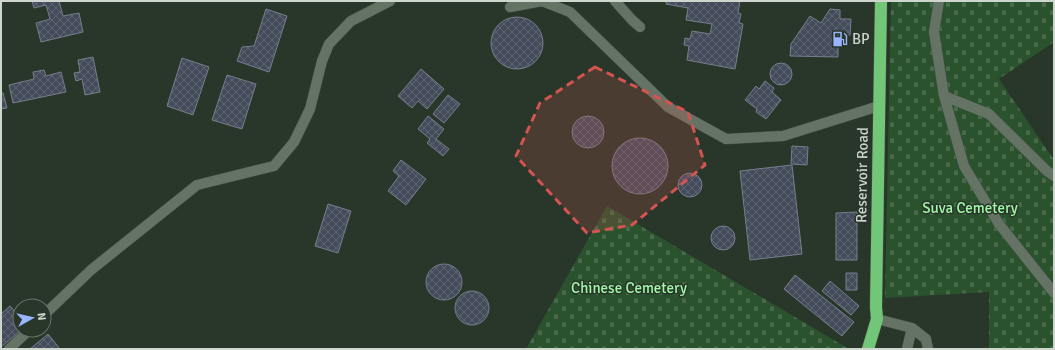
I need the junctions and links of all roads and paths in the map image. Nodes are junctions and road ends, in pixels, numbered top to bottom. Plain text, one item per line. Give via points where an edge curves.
1 (390, 1) edge
2 (542, 1) edge
3 (615, 1) edge
4 (881, 1) edge
5 (939, 1) edge
6 (510, 7) dead end
7 (640, 27) dead end
8 (944, 96) junction
9 (879, 106) junction
10 (1054, 176) edge
11 (1054, 293) edge
12 (52, 307) edge
13 (877, 319) junction
14 (912, 328) junction
15 (21, 338) edge
16 (9, 349) edge
17 (868, 349) edge
18 (907, 349) edge
19 (928, 349) edge

1 - 12 street via 351,21 329,44 310,109 294,142 274,166 197,185 91,270
2 - 6 street
2 - 9 street via 570,12 668,107 726,139 783,136
3 - 7 street
4 - 9 highway, Reservoir Road
5 - 8 street via 934,32
8 - 10 street via 989,114
8 - 11 street via 964,166 999,224
9 - 13 highway, Reservoir Road
13 - 14 street
13 - 17 highway, Reservoir Road
14 - 18 street
14 - 19 street via 926,339
15 - 16 street

